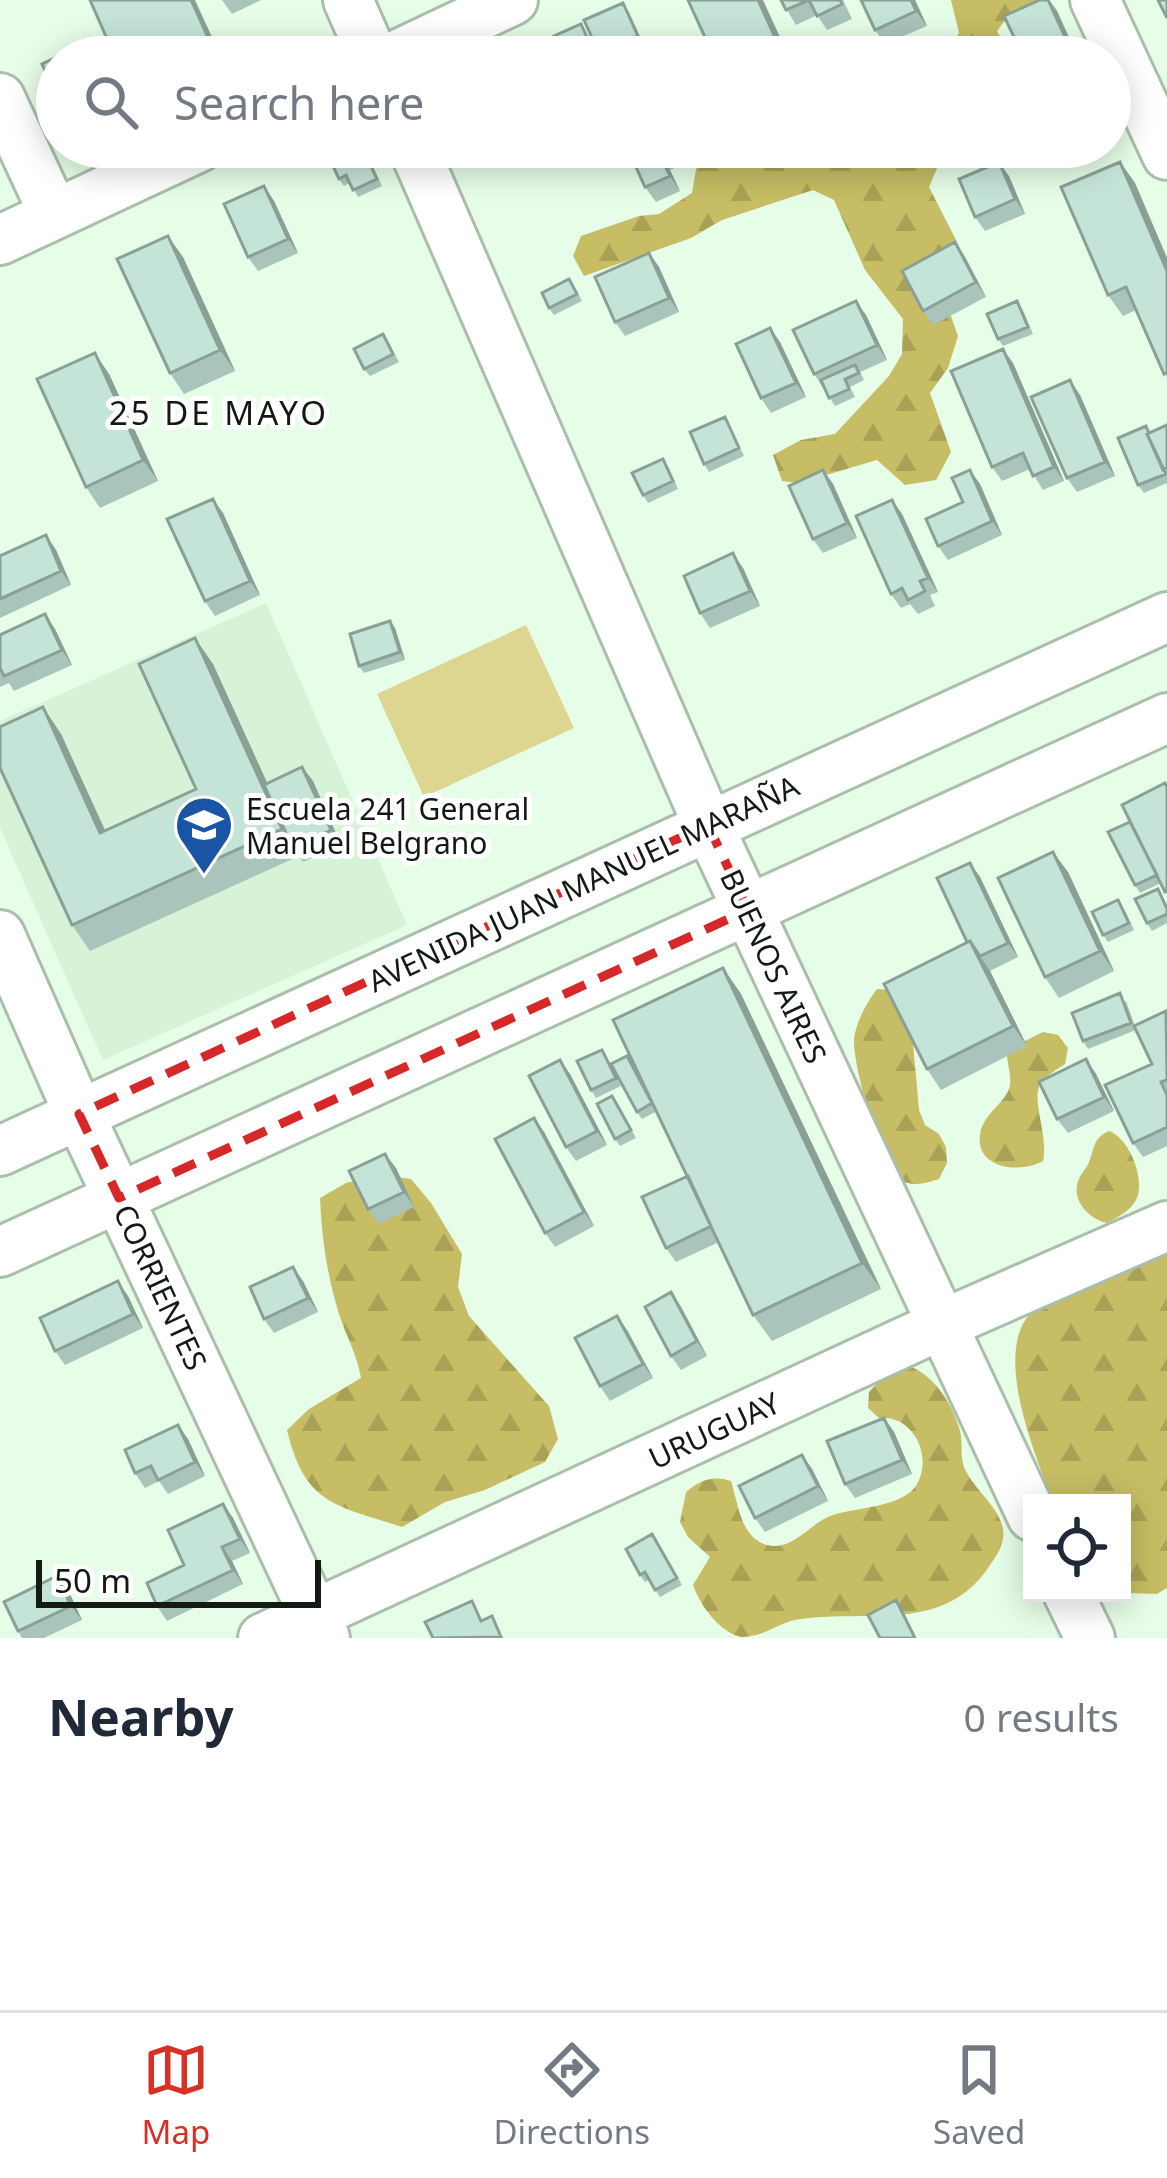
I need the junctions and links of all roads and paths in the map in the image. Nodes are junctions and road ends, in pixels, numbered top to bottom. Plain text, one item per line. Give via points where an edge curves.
1 (348, 0) edge
2 (513, 0) edge
3 (1095, 0) edge
4 (364, 36) edge
5 (437, 36) edge
6 (1112, 36) edge
7 (1131, 78) edge
8 (0, 98) edge
9 (1167, 155) edge
10 (154, 168) edge
11 (421, 168) edge
12 (54, 214) junction
13 (0, 239) edge
14 (1167, 617) edge
15 (1167, 718) edge
16 (708, 825) junction
17 (748, 910) junction
18 (0, 935) edge
19 (80, 1114) junction
20 (0, 1151) edge
21 (119, 1198) junction
22 (1167, 1226) edge
23 (0, 1252) edge
24 (941, 1325) junction
25 (1023, 1497) edge
26 (1072, 1602) edge
27 (320, 1626) edge
28 (263, 1638) edge
29 (1090, 1638) edge

1 - 4 street
2 - 5 street
3 - 6 street
7 - 9 street
8 - 12 street
10 - 12 street
11 - 16 street, BUENOS AIRES
12 - 13 street
14 - 16 street, AVENIDA JUAN MANUEL MARAÑA
15 - 17 street
16 - 17 street, BUENOS AIRES
16 - 19 street, AVENIDA JUAN MANUEL MARAÑA
17 - 21 street
17 - 24 street, BUENOS AIRES
18 - 19 street, CORRIENTES
19 - 20 street, AVENIDA JUAN MANUEL MARAÑA
19 - 21 street, CORRIENTES
21 - 23 street
21 - 27 street, CORRIENTES
22 - 24 street, URUGUAY
24 - 25 street, BUENOS AIRES
24 - 27 street, URUGUAY
26 - 29 street
27 - 28 street, URUGUAY

